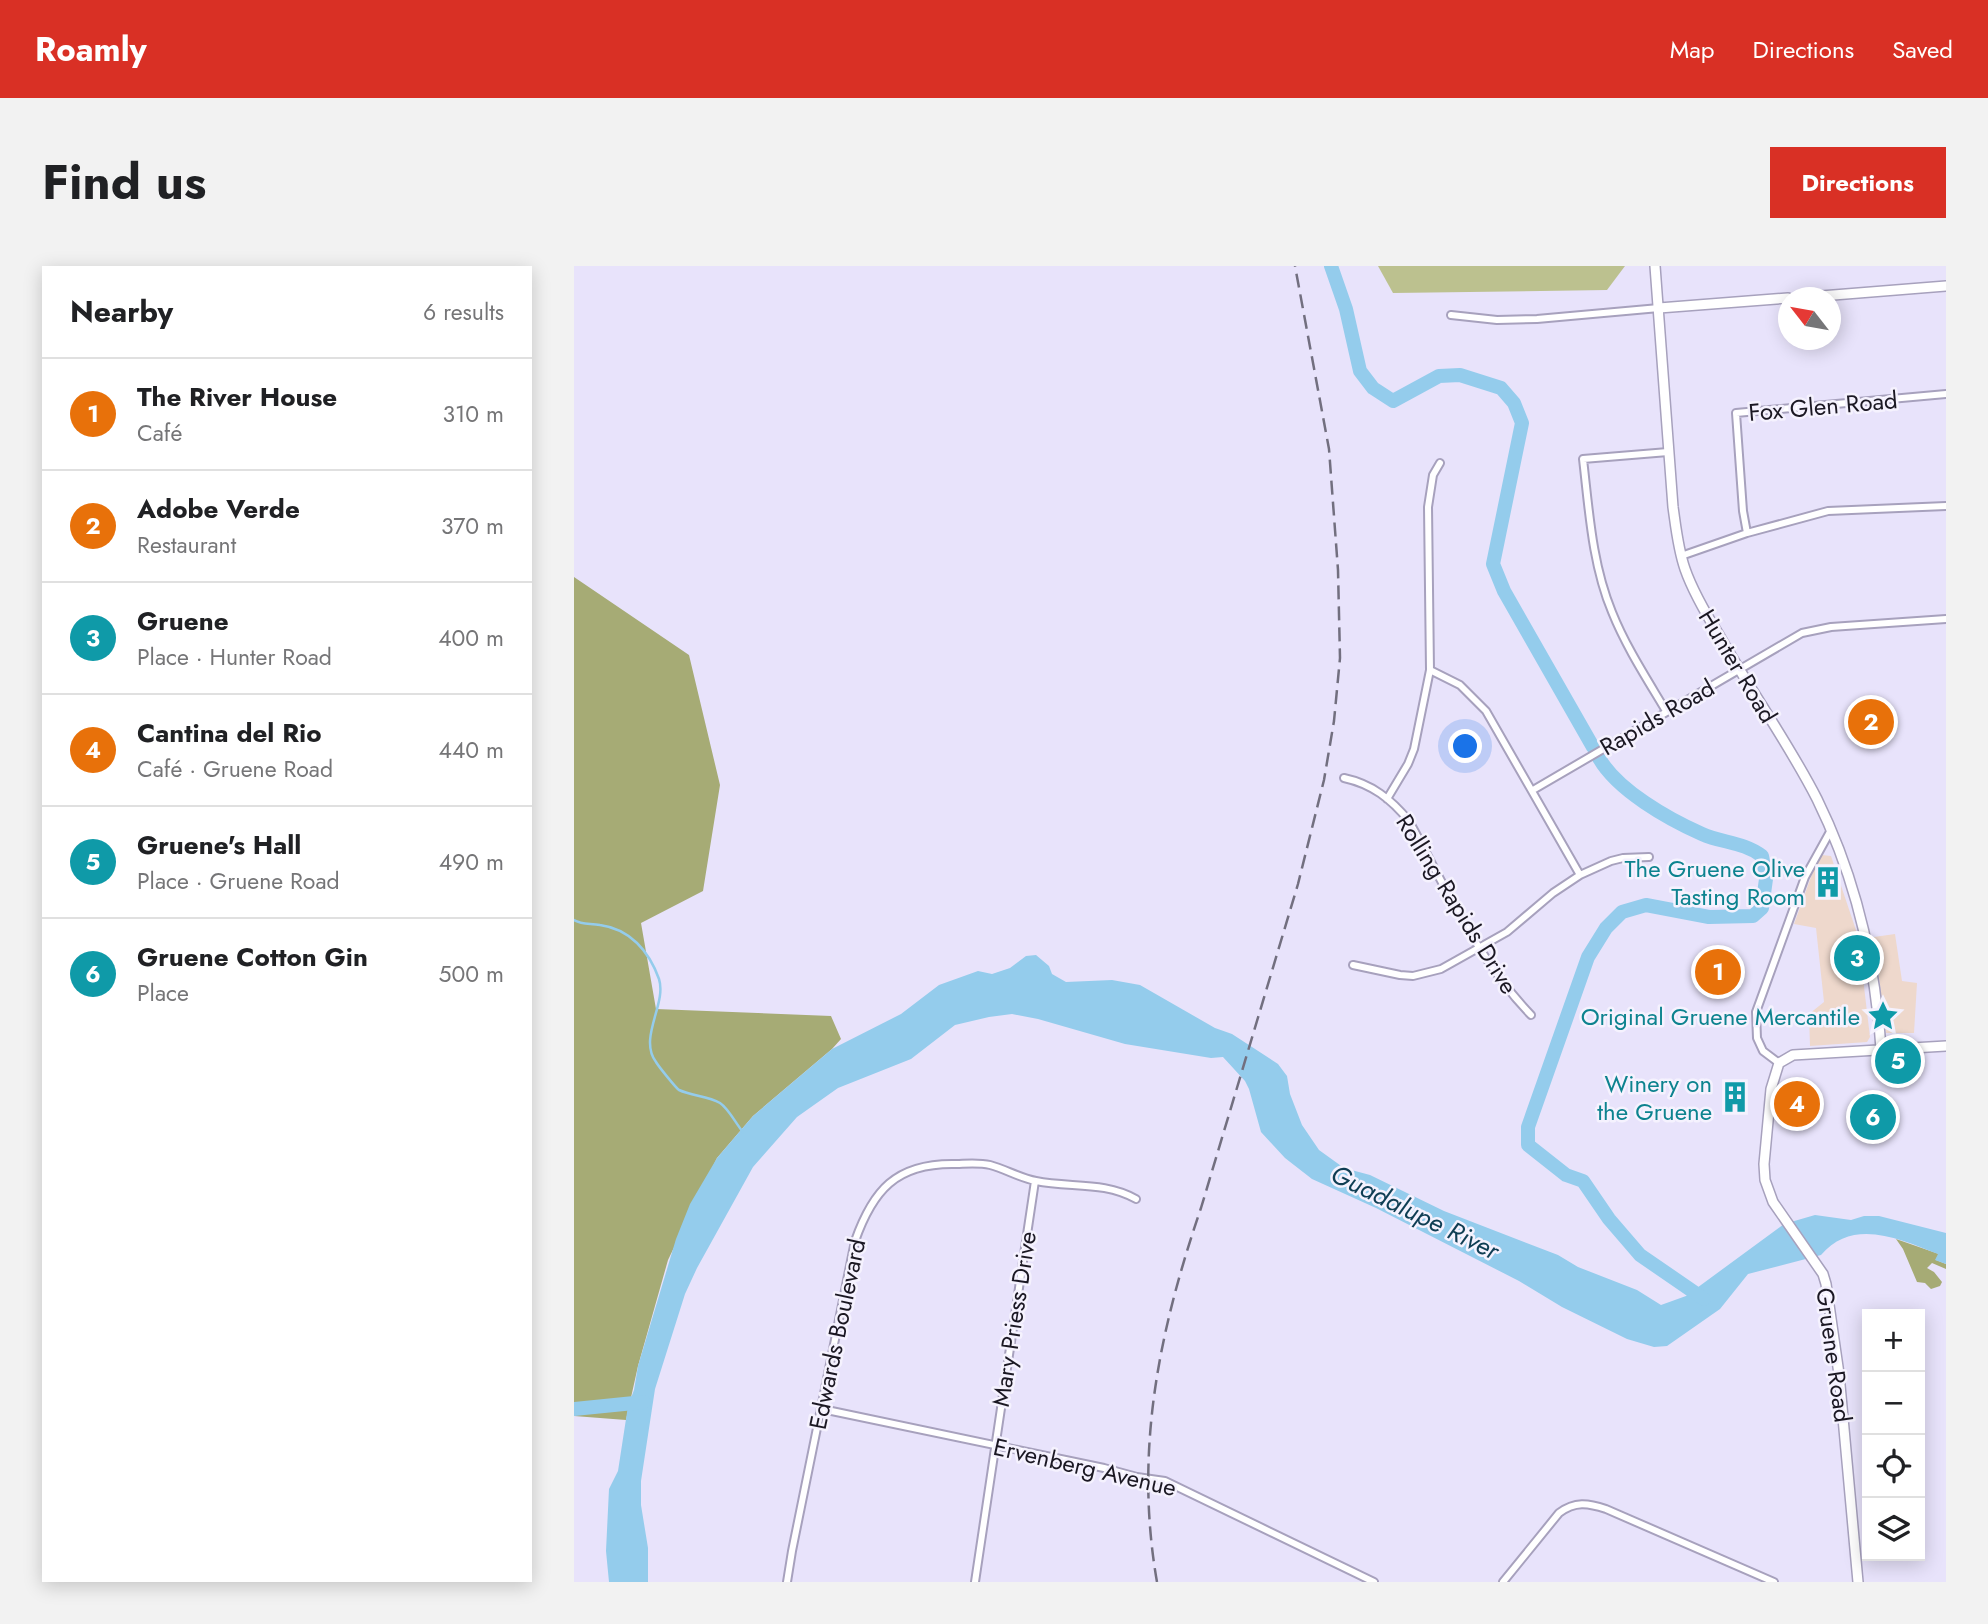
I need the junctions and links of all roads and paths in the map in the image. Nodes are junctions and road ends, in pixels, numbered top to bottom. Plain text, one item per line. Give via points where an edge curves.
1 (1655, 266) edge
2 (1946, 286) edge
3 (1841, 294) edge
4 (1778, 299) edge
5 (1658, 308) junction
6 (1451, 315) dead end
7 (1946, 394) edge
8 (1668, 452) junction
9 (1440, 463) dead end
10 (1946, 506) edge
11 (1747, 533) junction
12 (1681, 556) junction
13 (1946, 619) edge
14 (1430, 670) junction
15 (1739, 670) junction
16 (1666, 711) junction
17 (1344, 778) dead end
18 (1533, 790) junction
19 (1387, 799) junction
20 (1831, 830) junction
21 (1649, 857) dead end
22 (1580, 875) junction
23 (1479, 947) junction
24 (1353, 965) dead end
25 (1531, 1015) dead end
26 (1946, 1046) edge
27 (1881, 1049) junction
28 (1779, 1063) junction
29 (1035, 1181) junction
30 (1136, 1199) dead end
31 (821, 1409) junction
32 (994, 1445) junction
33 (788, 1582) edge
34 (975, 1582) edge
35 (1374, 1582) edge
36 (1503, 1582) edge
37 (1774, 1582) edge
38 (1858, 1582) edge

1 - 5 street, Hunter Road
2 - 3 street
4 - 5 street
5 - 6 street via 1510,319
5 - 8 street, Hunter Road
7 - 11 street, Fox Glen Road via 1736,413
8 - 12 street, Hunter Road
8 - 16 street via 1583,459 1592,538 1608,602 1626,644
9 - 14 street via 1433,475 1428,507
10 - 11 street via 1828,511
11 - 12 street
12 - 15 street, Hunter Road via 1696,595
13 - 15 street, Rapids Road via 1802,632
14 - 18 street via 1478,700
14 - 19 street via 1411,756
15 - 16 street, Rapids Road
15 - 20 street, Hunter Road
16 - 18 street, Rapids Road
17 - 19 street, Rolling Rapids Drive via 1361,781
18 - 22 street
19 - 23 street, Rolling Rapids Drive via 1409,821
20 - 27 street, Hunter Road via 1864,927
20 - 28 street via 1805,877 1756,1012 1757,1038 1763,1051
21 - 22 street via 1611,861
22 - 23 street via 1507,932
23 - 24 street via 1441,969 1413,975
23 - 25 street, Rolling Rapids Drive via 1507,990
26 - 27 street
27 - 28 street via 1804,1053
28 - 38 street, Gruene Road via 1771,1089 1765,1180 1773,1202 1826,1284
29 - 30 street, Edwards Boulevard via 1113,1189
29 - 31 street, Edwards Boulevard via 988,1165 939,1164 908,1170 887,1184 872,1203 855,1241
29 - 32 street, Mary Priess Drive
31 - 32 street, Ervenberg Avenue
31 - 33 street, Edwards Boulevard
32 - 34 street, Mary Priess Drive
32 - 35 street, Ervenberg Avenue via 1165,1481
36 - 37 street via 1559,1513 1585,1503

